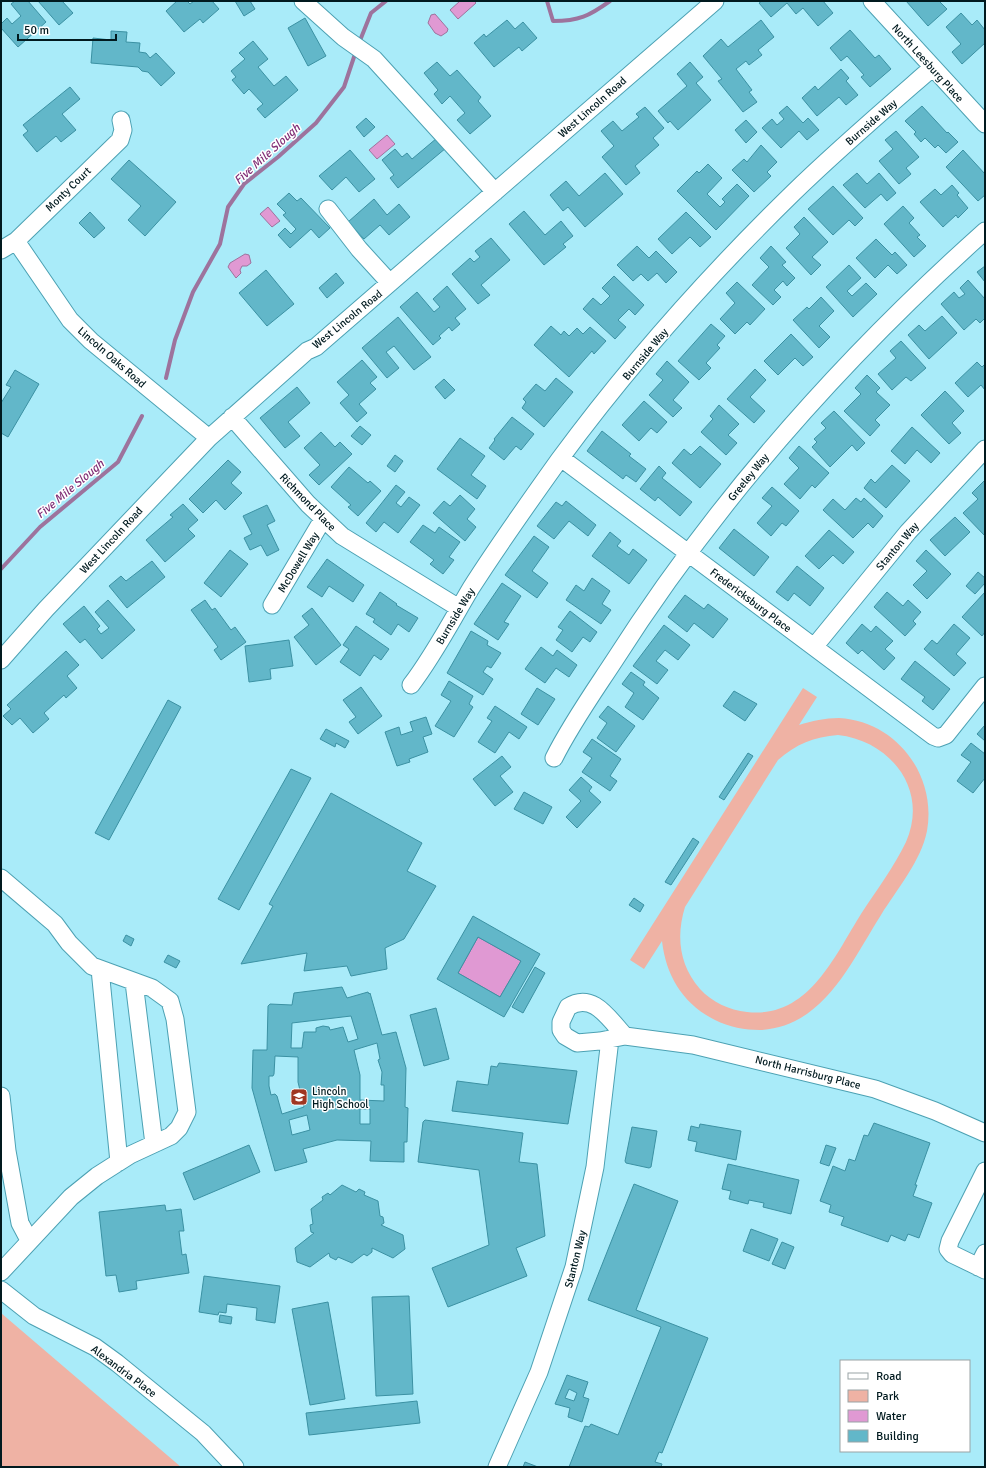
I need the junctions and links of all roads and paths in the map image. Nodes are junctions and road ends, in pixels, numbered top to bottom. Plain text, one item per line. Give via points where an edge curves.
1 (302, 1) edge
2 (715, 1) edge
3 (872, 1) edge
4 (932, 68) junction
5 (122, 120) dead end
6 (985, 124) edge
7 (495, 192) junction
8 (328, 209) dead end
9 (985, 231) edge
10 (16, 241) junction
11 (1, 250) edge
12 (390, 283) junction
13 (232, 417) junction
14 (209, 438) junction
15 (985, 449) edge
16 (561, 458) junction
17 (323, 519) junction
18 (688, 554) junction
19 (272, 605) dead end
20 (459, 608) junction
21 (814, 647) junction
22 (1, 660) edge
23 (411, 685) dead end
24 (985, 686) edge
25 (554, 758) dead end
26 (1, 878) edge
27 (100, 969) junction
28 (134, 982) junction
29 (617, 1037) joint
30 (1, 1096) edge
31 (985, 1133) edge
32 (154, 1144) junction
33 (4, 1152) edge
34 (120, 1162) junction
35 (985, 1171) edge
36 (29, 1240) junction
37 (983, 1263) edge
38 (1, 1272) edge
39 (1, 1290) edge
40 (235, 1467) edge
41 (497, 1467) edge

1 - 7 street via 343,37 374,59
2 - 7 street, West Lincoln Road
3 - 4 street, North Leesburg Place
4 - 6 street, North Leesburg Place
4 - 16 street, Burnside Way via 798,188 720,268 649,348
5 - 10 street, Monty Court via 120,140
7 - 12 street, West Lincoln Road
8 - 12 street
9 - 18 street, Greeley Way via 918,292 837,375 764,456
10 - 11 street, Monty Court
10 - 14 street, Lincoln Oaks Road via 70,320 91,342
12 - 13 street, West Lincoln Road via 316,347 307,350
13 - 14 street, West Lincoln Road
13 - 17 street, Richmond Place
14 - 22 street, West Lincoln Road via 46,609
15 - 21 street, Stanton Way via 908,532
16 - 18 street, Fredericksburg Place
16 - 20 street, Burnside Way
17 - 19 street, McDowell Way
17 - 20 street, Richmond Place via 342,536
18 - 21 street, Fredericksburg Place
18 - 25 street, Greeley Way via 640,619
20 - 23 street, Burnside Way
21 - 24 street, Fredericksburg Place via 938,738 942,737
26 - 27 street via 55,924 69,943 92,966
27 - 28 street
27 - 34 street
28 - 32 street
28 - 32 street via 152,988 170,1001 175,1019 187,1112 179,1128
29 - 31 street, North Harrisburg Place via 693,1045 875,1089
29 - 41 street, Stanton Way via 595,1168 574,1268 539,1372
30 - 33 street
32 - 34 street
33 - 36 street via 20,1223
34 - 36 street via 71,1197
35 - 37 street via 948,1249 952,1254
36 - 38 street
39 - 40 street, Alexandria Place via 34,1316 95,1347 117,1363 203,1433

